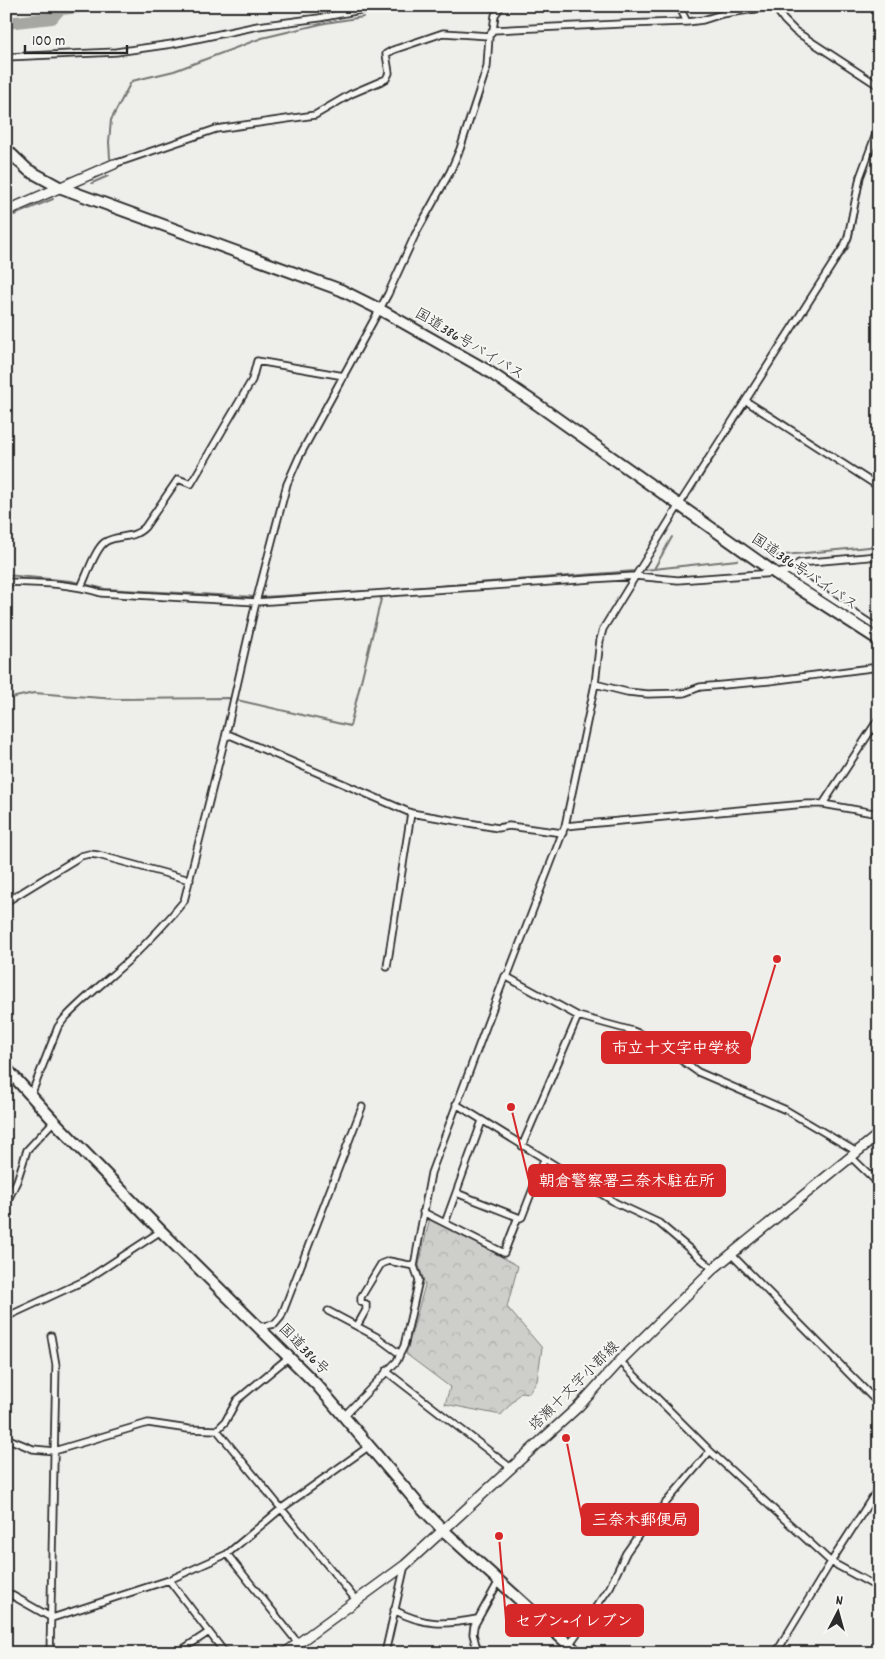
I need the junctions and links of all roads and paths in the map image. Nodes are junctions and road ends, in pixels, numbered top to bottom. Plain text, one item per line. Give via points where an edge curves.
1 (381, 6) edge
2 (500, 6) edge
3 (679, 6) edge
4 (775, 6) edge
5 (687, 22) junction
6 (493, 30) junction
7 (489, 36) junction
8 (6, 57) edge
9 (879, 86) edge
10 (879, 126) edge
11 (6, 150) edge
12 (114, 164) joint
13 (59, 187) junction
14 (6, 211) edge
15 (379, 309) junction
16 (344, 376) junction
17 (748, 402) junction
18 (879, 487) edge
19 (679, 505) junction
20 (879, 556) edge
21 (789, 572) junction
22 (775, 573) junction
23 (635, 576) junction
24 (6, 582) edge
25 (81, 587) junction
26 (256, 602) junction
27 (879, 629) edge
28 (879, 640) edge
29 (879, 667) edge
30 (595, 684) junction
31 (879, 718) edge
32 (225, 738) junction
33 (823, 804) junction
34 (411, 813) junction
35 (879, 814) edge
36 (565, 826) junction
37 (563, 833) junction
38 (190, 880) junction
39 (6, 902) edge
40 (387, 967) dead end
41 (508, 977) junction
42 (578, 1016) junction
43 (6, 1068) edge
44 (31, 1095) junction
45 (456, 1104) junction
46 (362, 1107) dead end
47 (54, 1121) junction
48 (482, 1121) junction
49 (879, 1134) edge
50 (522, 1146) junction
51 (854, 1154) junction
52 (544, 1160) junction
53 (879, 1184) edge
54 (457, 1190) junction
55 (6, 1204) edge
56 (423, 1212) junction
57 (518, 1217) junction
58 (445, 1223) junction
59 (161, 1231) junction
60 (731, 1254) junction
61 (414, 1266) junction
62 (713, 1269) junction
63 (328, 1311) dead end
64 (6, 1317) edge
65 (357, 1326) junction
66 (259, 1327) junction
67 (51, 1336) dead end
68 (400, 1354) junction
69 (289, 1356) junction
70 (620, 1361) junction
71 (386, 1372) junction
72 (879, 1404) edge
73 (344, 1416) junction
74 (217, 1430) junction
75 (6, 1438) edge
76 (368, 1447) junction
77 (54, 1450) junction
78 (710, 1451) junction
79 (511, 1468) junction
80 (879, 1487) edge
81 (282, 1508) junction
82 (443, 1530) junction
83 (227, 1554) junction
84 (831, 1562) junction
85 (405, 1565) junction
86 (168, 1580) junction
87 (498, 1581) junction
88 (879, 1588) edge
89 (6, 1592) edge
90 (356, 1600) junction
91 (394, 1610) junction
92 (52, 1618) junction
93 (478, 1619) junction
94 (209, 1632) junction
95 (298, 1643) junction
96 (569, 1645) junction
97 (50, 1653) edge
98 (177, 1653) edge
99 (225, 1653) edge
100 (285, 1653) edge
101 (385, 1653) edge
102 (478, 1653) edge
103 (578, 1653) edge
104 (776, 1653) edge

1 - 8 street via 116,52
2 - 6 street
3 - 5 street
4 - 5 street
4 - 9 street via 794,31
5 - 6 street
6 - 7 street
7 - 12 street via 443,33 393,50 386,54 389,73 386,78 315,115 216,129
7 - 15 street via 487,67 460,149
10 - 17 street via 860,177 844,246
11 - 13 highway, 国道386号バイパス via 28,170
12 - 13 main road
13 - 14 main road
13 - 15 highway, 国道386号バイパス via 341,290
15 - 16 street
15 - 19 highway, 国道386号バイパス via 484,369
16 - 25 street via 257,361 252,380 191,484 178,479 138,534 105,542
16 - 26 street via 292,473
17 - 18 street
17 - 19 street
19 - 22 highway, 国道386号バイパス
19 - 23 street
20 - 21 street via 799,563
21 - 22 street
21 - 27 street
22 - 23 street via 678,580
22 - 28 highway, 国道386号バイパス
23 - 26 street
23 - 30 street via 603,629
24 - 25 street
25 - 26 street via 101,593
26 - 32 street
29 - 30 street via 769,682 700,687 684,693 627,692
30 - 36 street
31 - 33 street
32 - 34 street via 230,735
32 - 38 street
33 - 35 street
33 - 36 street
34 - 37 street via 498,828 509,826
34 - 40 street
36 - 37 street
37 - 41 street
38 - 39 street via 89,854
38 - 44 street via 184,901 163,926 64,1018
41 - 42 street
41 - 45 street via 505,976
42 - 50 street
42 - 51 street via 650,1038 698,1072 786,1110
43 - 44 highway, 国道386号
44 - 47 highway, 国道386号
45 - 48 street
45 - 56 street via 431,1173
46 - 66 street via 281,1317 274,1324
47 - 55 street via 27,1150
47 - 59 highway, 国道386号
48 - 50 street
48 - 54 street
49 - 51 main road, 塔瀬十文字小郡線
50 - 52 street
51 - 53 street
51 - 60 main road, 塔瀬十文字小郡線
52 - 57 street via 522,1217
52 - 62 street via 616,1204 659,1223
54 - 57 street via 459,1194
54 - 58 street
56 - 58 street
56 - 61 street
57 - 58 street via 504,1253
59 - 64 street via 86,1280
59 - 66 highway, 国道386号
60 - 62 main road, 塔瀬十文字小郡線
60 - 72 street
61 - 65 street via 389,1261 381,1264 361,1297 366,1310
61 - 68 street via 419,1280
62 - 70 main road, 塔瀬十文字小郡線
63 - 65 street
65 - 68 street via 377,1336
66 - 69 highway, 国道386号
67 - 77 street via 56,1365
68 - 71 street
69 - 73 highway, 国道386号
69 - 74 street via 237,1400
70 - 78 street
70 - 79 main road, 塔瀬十文字小郡線 via 579,1406
71 - 73 street
71 - 79 street
73 - 76 highway, 国道386号
74 - 77 street via 148,1423
74 - 81 street
75 - 77 street via 33,1449
76 - 81 street
76 - 82 highway, 国道386号
77 - 92 street
78 - 84 street
78 - 96 street via 640,1533 626,1553 610,1587
79 - 82 main road, 塔瀬十文字小郡線
80 - 84 street
81 - 83 street
81 - 90 street
82 - 85 main road, 塔瀬十文字小郡線
82 - 87 highway, 国道386号
83 - 86 street
83 - 95 street
84 - 88 street
84 - 104 street
85 - 90 main road, 塔瀬十文字小郡線
85 - 91 street
86 - 92 street
86 - 94 street
87 - 93 street
87 - 96 highway, 国道386号
89 - 92 street
90 - 95 main road, 塔瀬十文字小郡線
91 - 93 street via 423,1622 455,1624
91 - 101 street
92 - 97 street
93 - 102 street via 474,1634
94 - 98 street
94 - 99 street
95 - 100 main road, 塔瀬十文字小郡線
96 - 103 highway, 国道386号

